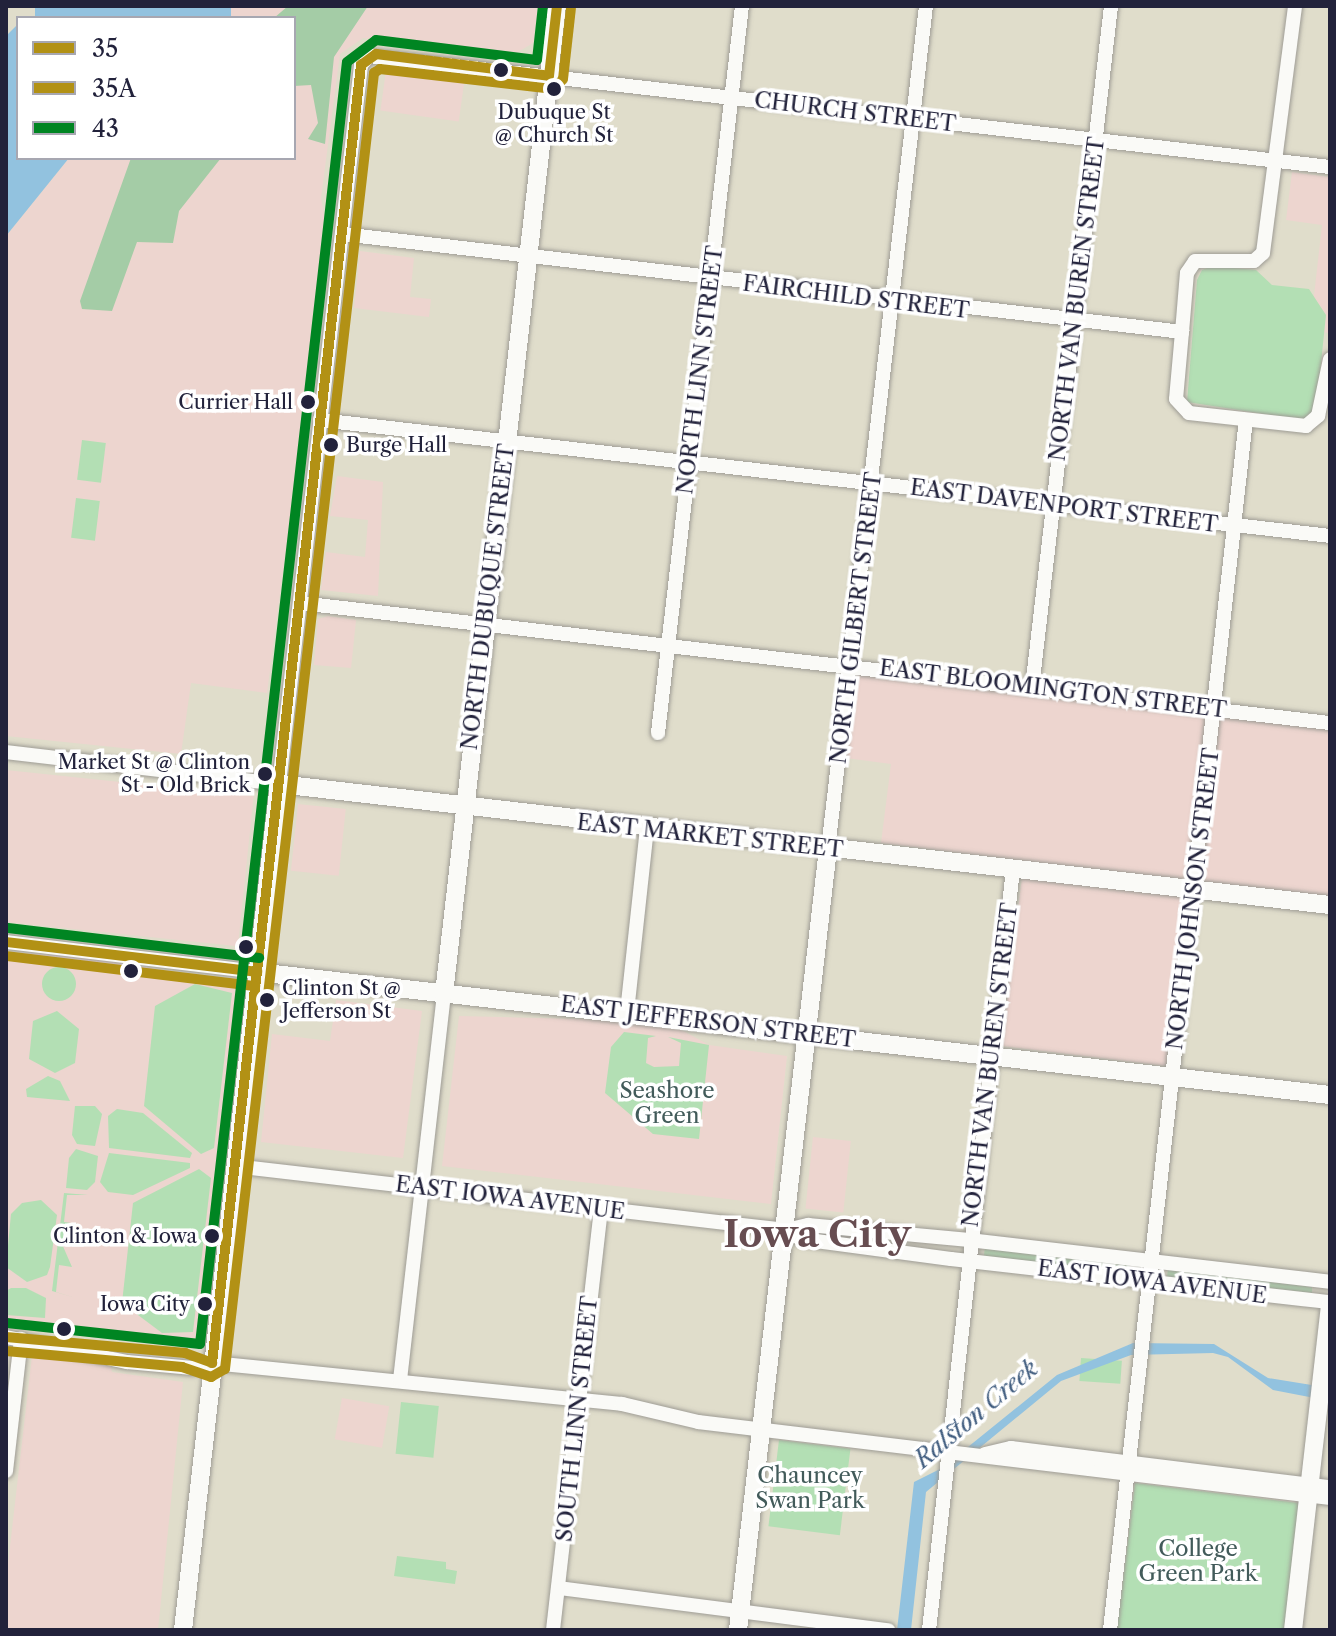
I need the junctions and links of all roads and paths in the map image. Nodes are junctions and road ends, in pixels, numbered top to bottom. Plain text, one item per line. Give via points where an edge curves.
1 (557, 6) edge
2 (742, 6) edge
3 (926, 6) edge
4 (1111, 6) edge
5 (1295, 6) edge
6 (549, 76) junction
7 (731, 98) junction
8 (913, 119) junction
9 (1096, 141) junction
10 (1278, 161) junction
11 (1330, 167) edge
12 (342, 234) junction
13 (528, 259) junction
14 (710, 280) junction
15 (892, 301) junction
16 (1075, 323) junction
17 (1182, 332) junction
18 (1330, 359) edge
19 (320, 420) junction
20 (1246, 420) junction
21 (507, 441) junction
22 (690, 462) junction
23 (871, 483) junction
24 (1054, 504) junction
25 (1236, 527) junction
26 (1330, 536) edge
27 (300, 603) junction
28 (484, 624) junction
29 (668, 646) junction
30 (851, 665) junction
31 (1032, 688) junction
32 (1215, 708) junction
33 (1330, 723) edge
34 (658, 733) dead end
35 (6, 752) edge
36 (279, 784) junction
37 (463, 806) junction
38 (647, 829) junction
39 (828, 849) junction
40 (1013, 869) junction
41 (1194, 891) junction
42 (1330, 905) edge
43 (6, 942) edge
44 (257, 972) junction
45 (444, 994) junction
46 (627, 1012) junction
47 (808, 1033) junction
48 (990, 1056) junction
49 (1173, 1076) junction
50 (1330, 1095) edge
51 (234, 1166) junction
52 (421, 1188) junction
53 (601, 1209) junction
54 (786, 1230) junction
55 (969, 1240) junction
56 (967, 1261) junction
57 (1152, 1264) junction
58 (1150, 1282) junction
59 (1330, 1282) edge
60 (1330, 1304) edge
61 (14, 1338) edge
62 (212, 1363) junction
63 (400, 1380) junction
64 (579, 1400) junction
65 (762, 1429) junction
66 (951, 1455) junction
67 (1128, 1469) junction
68 (6, 1471) edge
69 (1330, 1487) edge
70 (1309, 1490) junction
71 (1330, 1498) edge
72 (559, 1588) junction
73 (741, 1610) junction
74 (183, 1630) edge
75 (553, 1630) edge
76 (738, 1630) edge
77 (888, 1630) edge
78 (929, 1630) edge
79 (1110, 1630) edge
80 (1293, 1630) edge

1 - 6 main road, NORTH DUBUQUE STREET
2 - 7 street, NORTH LINN STREET
3 - 8 street, NORTH GILBERT STREET
4 - 9 street, NORTH VAN BUREN STREET
5 - 10 street
6 - 7 street, CHURCH STREET
6 - 12 street, CHURCH STREET via 369,56 361,65
6 - 13 main road, NORTH DUBUQUE STREET
7 - 8 street, CHURCH STREET
7 - 14 street, NORTH LINN STREET
8 - 9 street, CHURCH STREET
8 - 15 street, NORTH GILBERT STREET
9 - 10 street, CHURCH STREET
9 - 16 street, NORTH VAN BUREN STREET
10 - 11 street, CHURCH STREET
10 - 17 street via 1263,253 1254,261 1195,261 1187,273
12 - 13 street, FAIRCHILD STREET
12 - 19 street
13 - 14 street, FAIRCHILD STREET
13 - 21 main road, NORTH DUBUQUE STREET
14 - 15 street, FAIRCHILD STREET
14 - 22 street, NORTH LINN STREET
15 - 16 street, FAIRCHILD STREET
15 - 23 street, NORTH GILBERT STREET
16 - 17 street, FAIRCHILD STREET
16 - 24 street, NORTH VAN BUREN STREET
17 - 20 street via 1175,391 1180,406 1189,413
18 - 20 street via 1313,422
19 - 21 street, EAST DAVENPORT STREET
19 - 27 street
20 - 25 street, NORTH JOHNSON STREET
21 - 22 street, EAST DAVENPORT STREET
21 - 28 main road, NORTH DUBUQUE STREET
22 - 23 street, EAST DAVENPORT STREET
22 - 29 street, NORTH LINN STREET
23 - 24 street, EAST DAVENPORT STREET
23 - 30 street, NORTH GILBERT STREET
24 - 25 street, EAST DAVENPORT STREET
24 - 31 street, NORTH VAN BUREN STREET
25 - 26 street, EAST DAVENPORT STREET
25 - 32 street, NORTH JOHNSON STREET
27 - 28 street, EAST BLOOMINGTON STREET
27 - 36 street
28 - 29 street, EAST BLOOMINGTON STREET
28 - 37 main road, NORTH DUBUQUE STREET
29 - 30 street, EAST BLOOMINGTON STREET
29 - 34 street, NORTH LINN STREET
30 - 31 street, EAST BLOOMINGTON STREET
30 - 39 street, NORTH GILBERT STREET
31 - 32 street, EAST BLOOMINGTON STREET
32 - 33 street, EAST BLOOMINGTON STREET
32 - 41 street, NORTH JOHNSON STREET
35 - 36 street, EAST MARKET STREET
36 - 37 main road, EAST MARKET STREET
36 - 44 main road
37 - 38 main road, EAST MARKET STREET
37 - 45 main road, NORTH DUBUQUE STREET
38 - 39 main road, EAST MARKET STREET
38 - 46 street
39 - 40 main road, EAST MARKET STREET
39 - 47 main road, NORTH GILBERT STREET
40 - 41 main road, EAST MARKET STREET
40 - 48 street, NORTH VAN BUREN STREET
41 - 42 main road, EAST MARKET STREET
41 - 49 street, NORTH JOHNSON STREET
43 - 44 street, EAST JEFFERSON STREET
44 - 45 main road, EAST JEFFERSON STREET
44 - 51 main road
45 - 46 main road, EAST JEFFERSON STREET
45 - 52 street, NORTH DUBUQUE STREET
46 - 47 main road, EAST JEFFERSON STREET
47 - 48 main road, EAST JEFFERSON STREET
47 - 54 main road, NORTH GILBERT STREET
48 - 49 main road, EAST JEFFERSON STREET
48 - 55 street, NORTH VAN BUREN STREET
49 - 50 main road, EAST JEFFERSON STREET
49 - 57 street, NORTH JOHNSON STREET
51 - 52 street, EAST IOWA AVENUE
51 - 62 main road
52 - 53 street, EAST IOWA AVENUE
52 - 63 street, NORTH DUBUQUE STREET
53 - 54 street, EAST IOWA AVENUE
53 - 64 street, SOUTH LINN STREET
54 - 55 street, EAST IOWA AVENUE via 808,1225
54 - 56 street, EAST IOWA AVENUE via 801,1239
54 - 65 main road, NORTH GILBERT STREET
55 - 56 street, NORTH VAN BUREN STREET
55 - 57 street, EAST IOWA AVENUE
56 - 58 street, EAST IOWA AVENUE
56 - 66 street, NORTH VAN BUREN STREET
57 - 58 street, NORTH JOHNSON STREET
57 - 59 street, EAST IOWA AVENUE
58 - 60 street, EAST IOWA AVENUE
58 - 67 street, NORTH JOHNSON STREET
60 - 70 main road
61 - 62 street via 127,1362 193,1368
61 - 68 street
62 - 63 street via 381,1383
62 - 74 main road
63 - 64 street
64 - 65 street
64 - 72 street, SOUTH LINN STREET
65 - 66 street
65 - 73 main road, NORTH GILBERT STREET
66 - 67 street via 1011,1448
66 - 78 street, NORTH VAN BUREN STREET
67 - 70 street
67 - 79 street, NORTH JOHNSON STREET
69 - 70 street
70 - 71 street
70 - 80 main road
72 - 73 street
72 - 75 street, SOUTH LINN STREET
73 - 76 main road, NORTH GILBERT STREET
73 - 77 street

